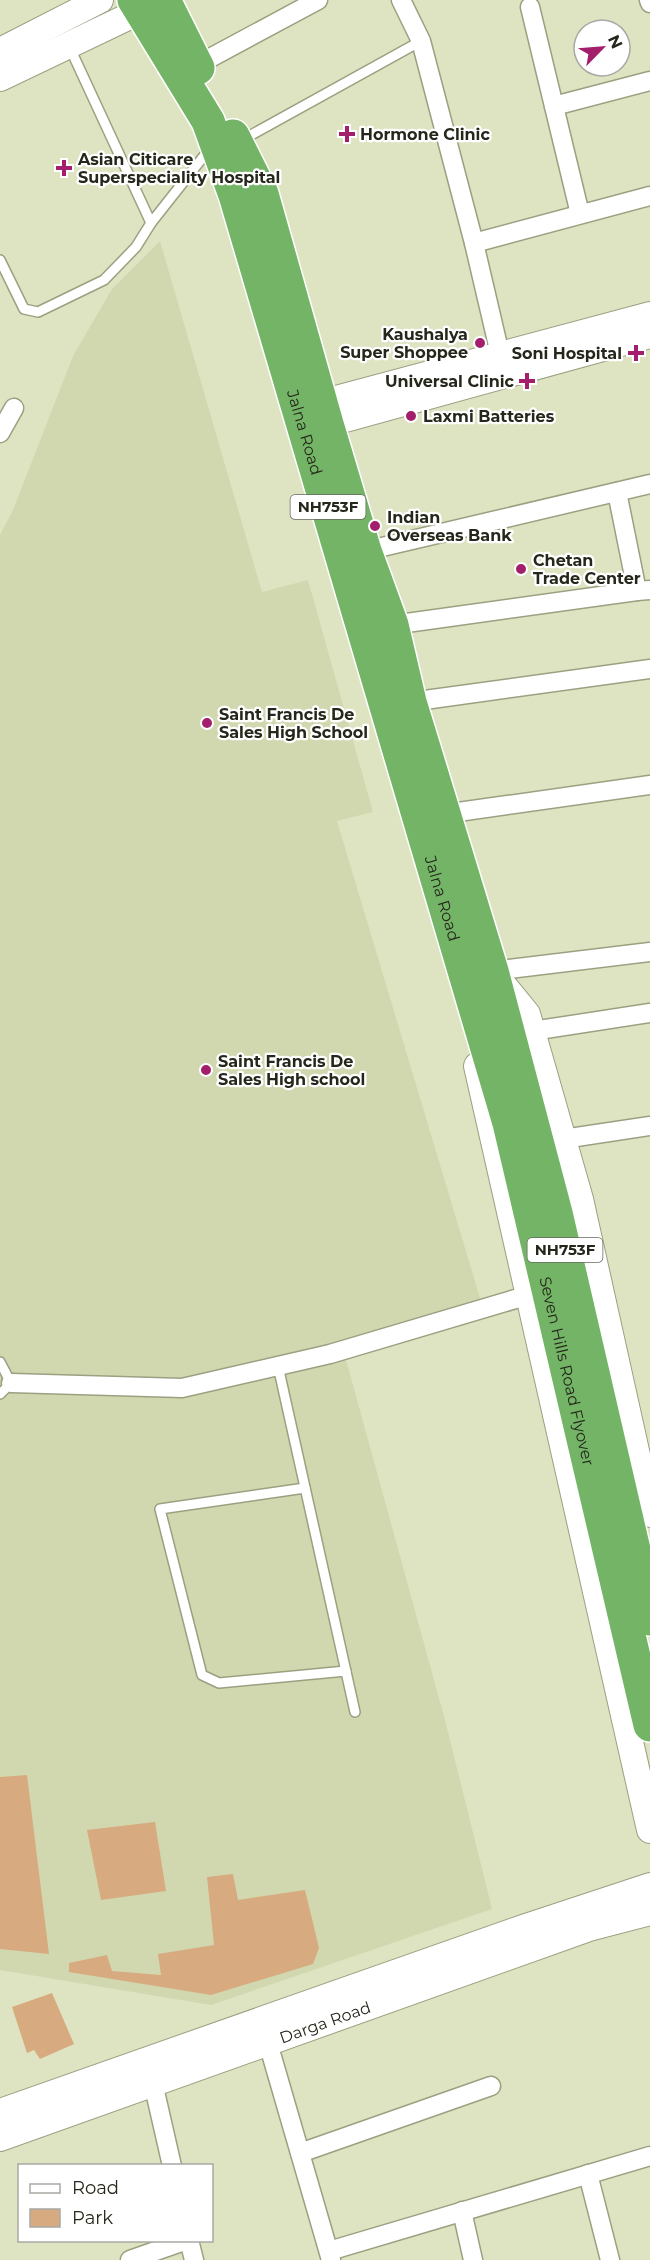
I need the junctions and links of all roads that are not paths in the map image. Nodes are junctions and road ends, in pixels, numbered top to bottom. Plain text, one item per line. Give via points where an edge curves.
1 (100, 0) edge
2 (318, 0) edge
3 (408, 3) edge
4 (146, 4) edge
5 (530, 7) dead end
6 (420, 41) junction
7 (68, 44) junction
8 (0, 51) edge
9 (196, 65) junction
10 (0, 78) edge
11 (650, 81) edge
12 (554, 106) junction
13 (226, 142) junction
14 (650, 196) edge
15 (580, 214) junction
16 (151, 223) junction
17 (474, 243) junction
18 (0, 260) edge
19 (650, 315) edge
20 (650, 335) edge
21 (502, 365) junction
22 (14, 408) dead end
23 (324, 413) junction
24 (0, 433) edge
25 (650, 484) edge
26 (617, 492) junction
27 (365, 551) junction
28 (644, 590) edge
29 (392, 625) junction
30 (650, 669) edge
31 (410, 702) junction
32 (650, 785) edge
33 (444, 814) junction
34 (650, 952) edge
35 (492, 971) junction
36 (650, 1013) edge
37 (506, 1025) junction
38 (650, 1126) edge
39 (563, 1140) junction
40 (529, 1295) junction
41 (0, 1362) edge
42 (278, 1366) junction
43 (4, 1387) edge
44 (305, 1488) junction
45 (650, 1514) edge
46 (650, 1619) edge
47 (346, 1671) junction
48 (355, 1712) dead end
49 (650, 1725) edge
50 (650, 1830) edge
51 (650, 1886) edge
52 (650, 1912) edge
53 (268, 2043) junction
54 (148, 2059) junction
55 (153, 2084) junction
56 (490, 2086) dead end
57 (0, 2112) edge
58 (0, 2138) edge
59 (300, 2153) junction
60 (650, 2156) edge
61 (172, 2164) edge
62 (588, 2174) junction
63 (462, 2211) junction
64 (185, 2242) edge
65 (188, 2242) edge
66 (330, 2255) edge
67 (130, 2260) edge
68 (194, 2260) edge
69 (473, 2260) edge
70 (610, 2260) edge

1 - 8 street
2 - 9 street
3 - 6 street
4 - 7 street
4 - 9 highway, Jalna Road / NH753F
4 - 13 highway, Jalna Road / NH753F via 208,121
5 - 12 street
6 - 13 lane
6 - 17 street
7 - 10 street
7 - 16 lane
9 - 13 highway, Jalna Road / NH753F
11 - 12 street
12 - 15 street
13 - 16 lane
13 - 23 highway, Jalna Road / NH753F via 262,194
13 - 37 highway, Jalna Road / NH753F via 235,195
14 - 15 street
15 - 17 street
16 - 18 lane via 136,248 104,280 38,312 24,309
17 - 21 street
19 - 21 street
20 - 21 street
21 - 23 street
22 - 24 street
23 - 27 highway, Jalna Road / NH753F
25 - 26 street
26 - 27 street
26 - 28 street
27 - 29 highway, Jalna Road / NH753F
28 - 29 street
29 - 31 highway, Jalna Road / NH753F
30 - 31 street
31 - 33 highway, Jalna Road / NH753F
32 - 33 street
33 - 35 highway, Jalna Road / NH753F
34 - 35 street
35 - 37 highway, Seven Hills Road Flyover / NH753F
36 - 37 street
37 - 39 street
37 - 40 street via 477,1066
37 - 46 highway, Seven Hills Road Flyover / NH753F via 565,1248
37 - 49 highway, Seven Hills Road Flyover / NH753F via 494,1067 547,1276
38 - 39 street
39 - 45 street
40 - 42 street
40 - 50 street
41 - 43 lane
42 - 43 street via 182,1388
42 - 44 lane
44 - 47 lane
44 - 47 lane via 160,1509 202,1675 219,1683
47 - 48 lane
51 - 54 street, Darga Road
52 - 53 street, Darga Road via 589,1928
53 - 55 street, Darga Road
53 - 59 street
54 - 55 street
54 - 57 street, Darga Road
55 - 58 street, Darga Road
55 - 61 street
56 - 59 street
59 - 66 street
60 - 62 street
62 - 63 street
62 - 70 street
63 - 66 street
63 - 69 street
64 - 67 street
65 - 68 street

